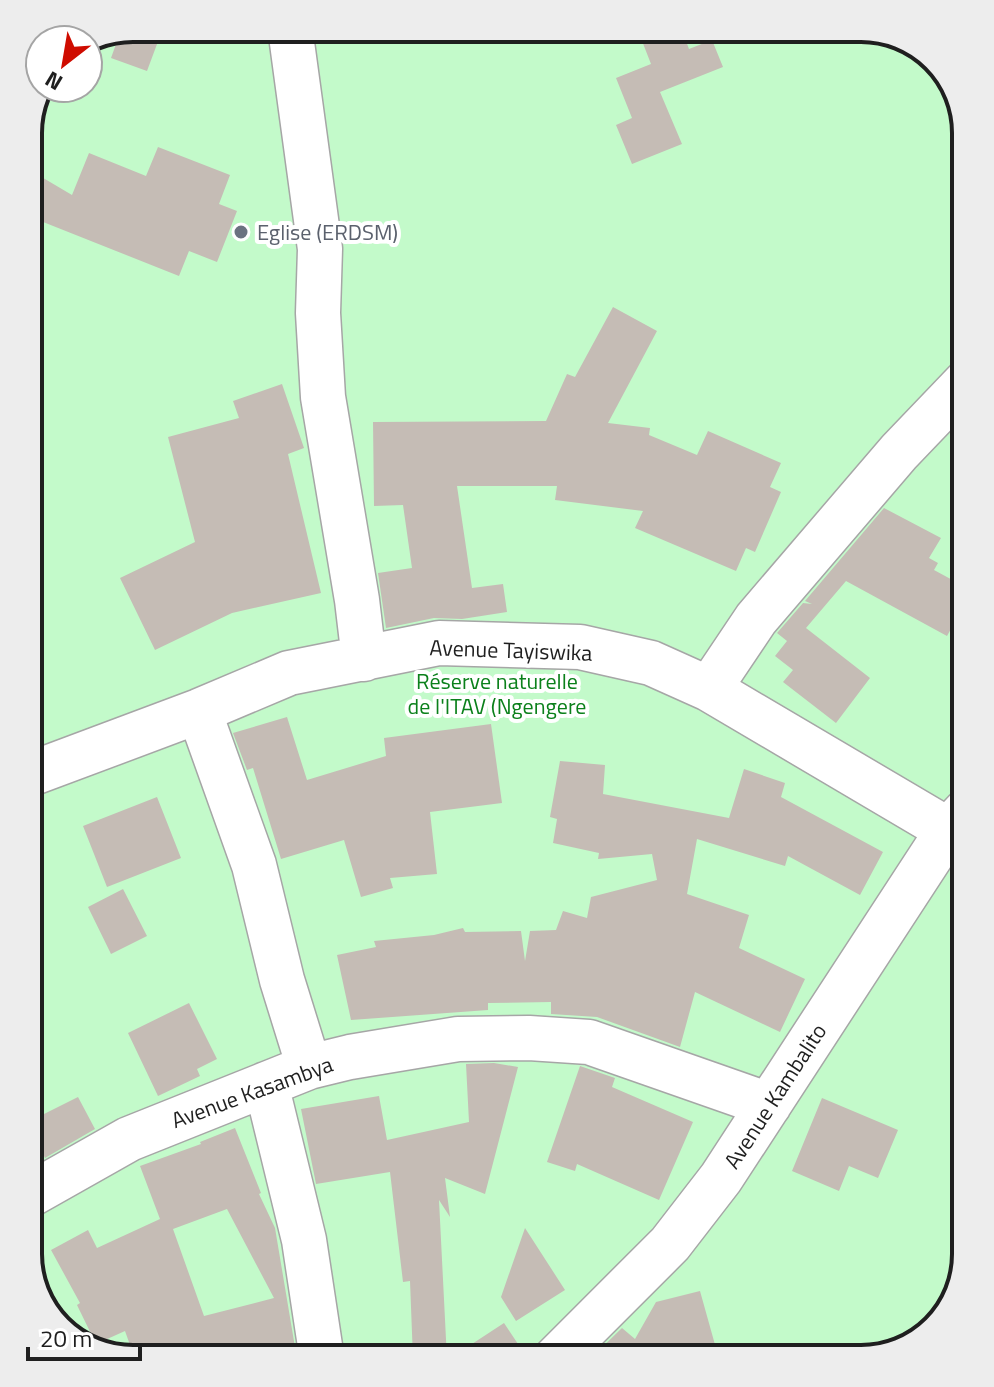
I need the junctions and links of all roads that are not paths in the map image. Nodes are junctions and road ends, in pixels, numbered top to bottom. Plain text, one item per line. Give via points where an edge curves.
1 (292, 42) edge
2 (952, 397) edge
3 (364, 659) junction
4 (709, 689) junction
5 (199, 711) junction
6 (42, 758) edge
7 (952, 825) edge
8 (952, 841) edge
9 (309, 1067) junction
10 (266, 1084) junction
11 (769, 1105) junction
12 (42, 1188) edge
13 (320, 1345) edge
14 (569, 1345) edge

1 - 3 street via 320,249 323,397
2 - 4 street via 756,619
3 - 4 street, Avenue Tayiswika via 439,643 580,647 651,663
3 - 5 street, Avenue Tayiswika via 289,673
4 - 7 street, Avenue Tayiswika
5 - 6 street, Avenue Tayiswika
5 - 9 street via 254,865
8 - 11 street, Avenue Kambalito
9 - 10 street, Avenue Kasambya
9 - 11 street, Avenue Kasambya via 458,1039 589,1042
10 - 12 street, Avenue Kasambya via 129,1139
10 - 13 street via 304,1240
11 - 14 street, Avenue Kambalito via 670,1244

